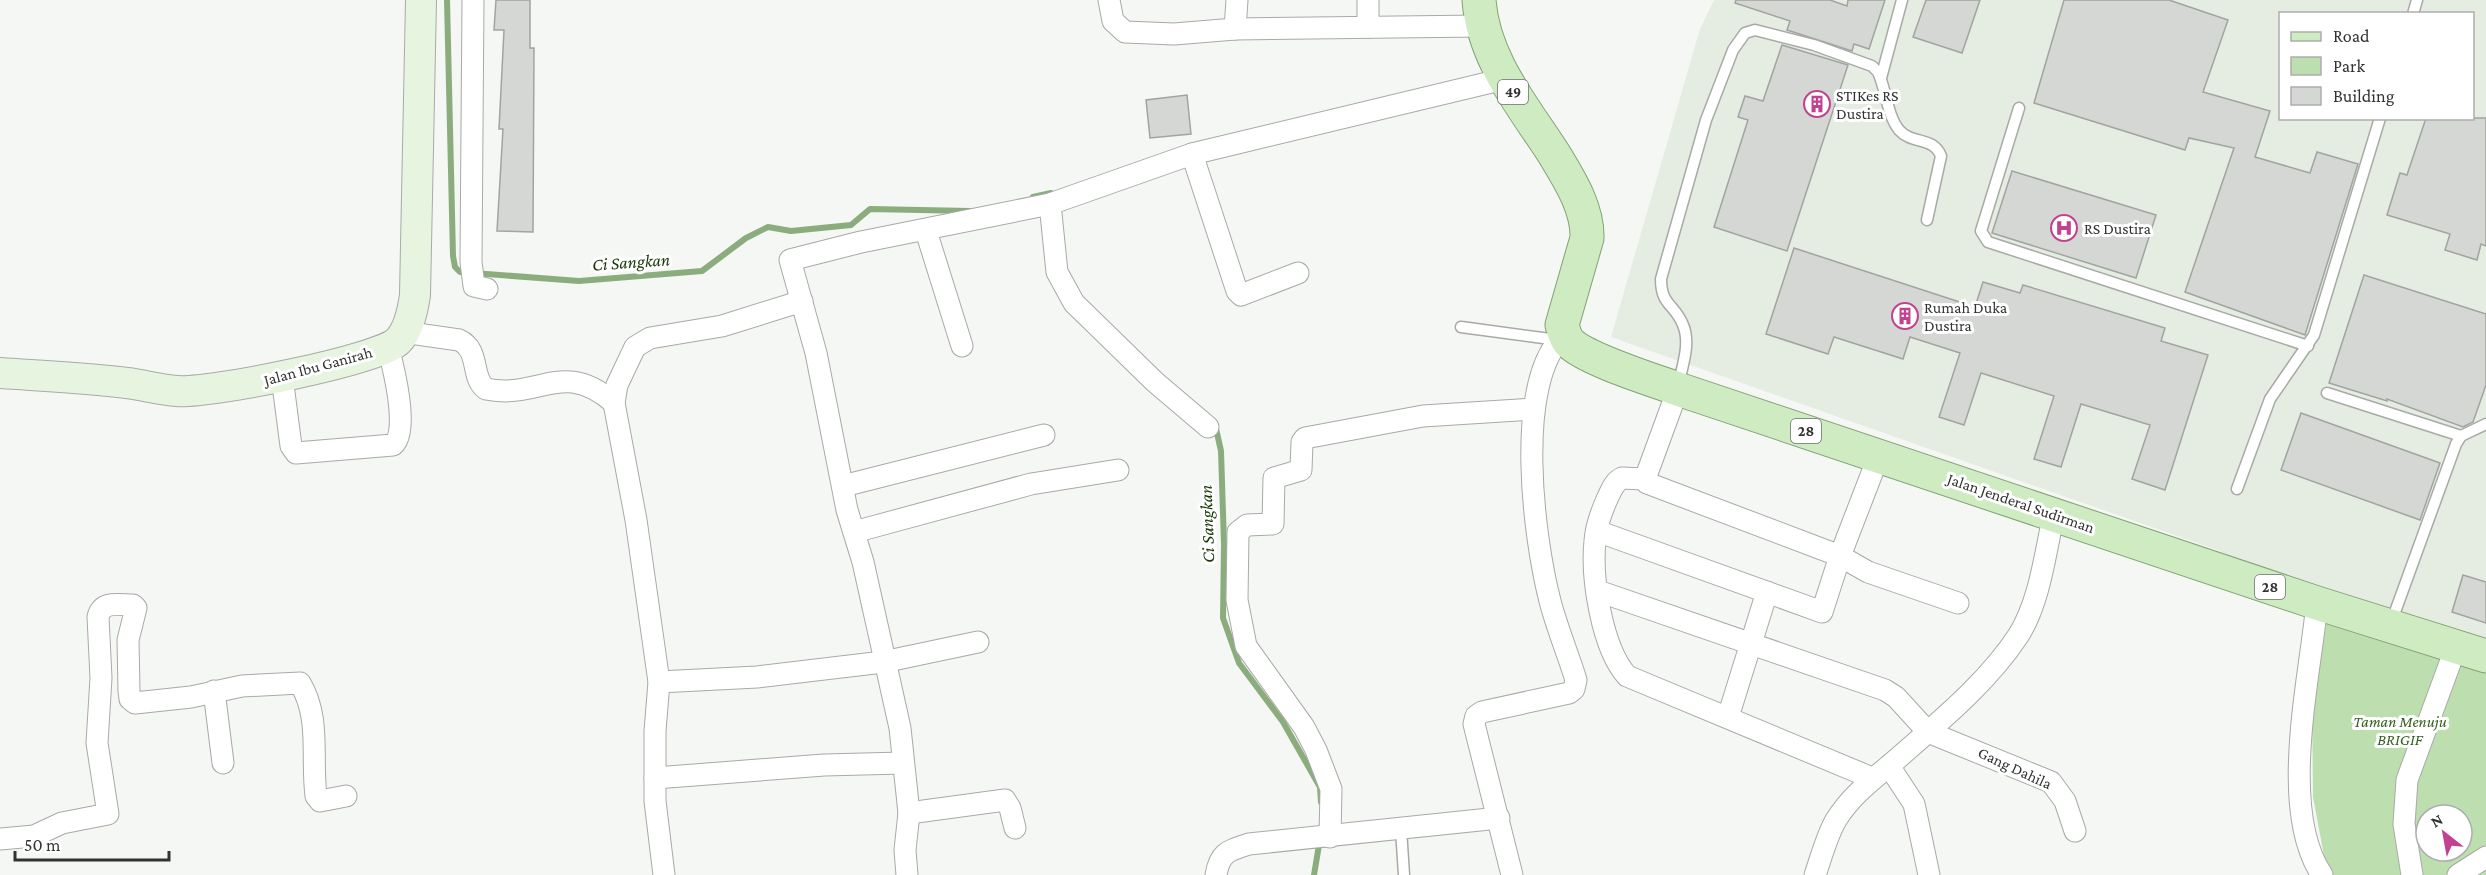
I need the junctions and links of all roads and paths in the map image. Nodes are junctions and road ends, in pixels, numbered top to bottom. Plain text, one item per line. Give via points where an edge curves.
1 (421, 0) edge
2 (473, 0) edge
3 (1109, 0) edge
4 (1237, 0) edge
5 (1368, 0) edge
6 (1902, 0) edge
7 (1480, 13) edge
8 (1368, 27) junction
9 (1235, 29) junction
10 (1881, 78) junction
11 (1504, 79) junction
12 (2019, 108) dead end
13 (2379, 120) edge
14 (1192, 154) junction
15 (1050, 204) junction
16 (1927, 220) dead end
17 (926, 231) junction
18 (1298, 273) dead end
19 (476, 278) dead end
20 (802, 301) junction
21 (1461, 327) dead end
22 (1561, 338) junction
23 (395, 339) junction
24 (962, 346) dead end
25 (2308, 346) junction
26 (0, 373) edge
27 (282, 377) junction
28 (1678, 389) junction
29 (2326, 393) dead end
30 (614, 403) junction
31 (1534, 409) junction
32 (2486, 424) edge
33 (1208, 427) dead end
34 (1044, 435) dead end
35 (2461, 436) junction
36 (1879, 455) junction
37 (1118, 470) dead end
38 (1645, 479) junction
39 (843, 486) junction
40 (2237, 489) dead end
41 (2054, 514) junction
42 (1597, 531) junction
43 (854, 532) junction
44 (1840, 556) junction
45 (1598, 591) junction
46 (1767, 592) junction
47 (1958, 603) dead end
48 (2317, 603) junction
49 (2390, 627) junction
50 (978, 642) dead end
51 (1752, 644) junction
52 (2471, 652) edge
53 (884, 663) junction
54 (659, 682) junction
55 (214, 692) junction
56 (1728, 717) junction
57 (1928, 732) junction
58 (223, 763) dead end
59 (903, 763) junction
60 (1889, 766) junction
61 (655, 778) junction
62 (1872, 778) junction
63 (346, 796) dead end
64 (909, 813) junction
65 (1499, 818) junction
66 (1015, 828) dead end
67 (1401, 829) junction
68 (2075, 831) dead end
69 (1322, 838) junction
70 (0, 839) edge
71 (2486, 857) edge
72 (664, 875) edge
73 (907, 875) edge
74 (1216, 875) edge
75 (1404, 875) edge
76 (1512, 875) edge
77 (1815, 875) edge
78 (1929, 875) edge
79 (2322, 875) edge
80 (2412, 875) edge
81 (2458, 875) edge

1 - 23 main road via 415,295 412,313
2 - 19 street
3 - 9 street via 1113,21 1125,32 1174,34
4 - 9 street
5 - 8 street
6 - 10 lane
7 - 8 street
7 - 11 main road, 49
8 - 9 street
10 - 16 lane via 1899,129 1908,137 1929,142 1941,156
10 - 28 lane via 1872,66 1814,45 1755,30 1740,38 1707,120 1661,279 1661,294 1683,324 1686,339
11 - 14 street
11 - 22 main road, 49 via 1571,185 1587,224 1587,238 1567,300
12 - 25 lane via 1982,237 2016,252
13 - 25 lane
14 - 15 street
14 - 18 street via 1237,291 1241,295
15 - 17 street
15 - 33 street via 1057,272 1074,303
17 - 20 street via 790,260
17 - 24 street
20 - 30 street via 722,326 650,338 635,347 617,386
20 - 39 street
21 - 22 lane
22 - 28 main road, Jalan Jenderal Sudirman / 28 via 1581,350
22 - 31 street via 1546,362
23 - 27 main road, Jalan Ibu Ganirah via 367,355
23 - 27 street via 401,434 393,445 296,453 291,446
23 - 30 street via 459,340 467,344 486,389 510,390 578,381
25 - 40 lane via 2270,399
26 - 27 main road, Jalan Ibu Ganirah via 131,383 178,392
28 - 36 main road, Jalan Jenderal Sudirman / 28
28 - 38 street
29 - 35 lane
30 - 54 street via 636,520
31 - 65 street via 1531,448 1540,551 1550,602 1576,680 1569,693 1476,716 1474,724
31 - 69 street via 1423,416 1305,438 1300,470 1274,478 1273,524 1247,525 1238,532 1237,600 1246,646 1316,750 1331,789
32 - 35 lane
34 - 39 street
35 - 49 lane
36 - 41 main road, Jalan Jenderal Sudirman / 28
36 - 44 street
37 - 43 street via 1031,484
38 - 42 street via 1617,481
38 - 44 street via 1658,488
39 - 43 street
41 - 48 main road, Jalan Jenderal Sudirman / 28
41 - 57 street via 2033,600 2019,635 1986,675
42 - 45 street via 1594,558
42 - 46 street
43 - 53 street
44 - 46 street via 1822,612
44 - 47 street via 1868,572
45 - 51 street
45 - 56 street via 1609,645 1627,676
46 - 51 street
48 - 49 main road, Jalan Jenderal Sudirman / 28
48 - 79 street via 2303,701 2300,770 2301,820 2312,860
49 - 52 main road, Jalan Jenderal Sudirman / 28
50 - 53 street
51 - 56 street
51 - 57 street via 1890,693
52 - 80 street via 2407,780 2404,825
53 - 54 street via 757,677
53 - 59 street via 900,728
54 - 61 street
55 - 58 street
55 - 63 street via 300,682 313,716 316,796 320,801
55 - 70 street via 142,704 130,699 128,640 136,609 134,605 102,607 98,617 101,678 97,743 108,814 63,823 34,836
56 - 62 street
57 - 60 street
57 - 68 street, Gang Dahila via 2051,782 2061,792
59 - 61 street
59 - 64 street
60 - 62 street
60 - 78 street via 1914,804
61 - 72 street
62 - 77 street via 1835,822
64 - 66 street via 1005,800
64 - 73 street
65 - 67 street
65 - 76 street
67 - 69 street
67 - 75 lane
69 - 74 street via 1249,844 1229,851 1218,861
71 - 81 street

